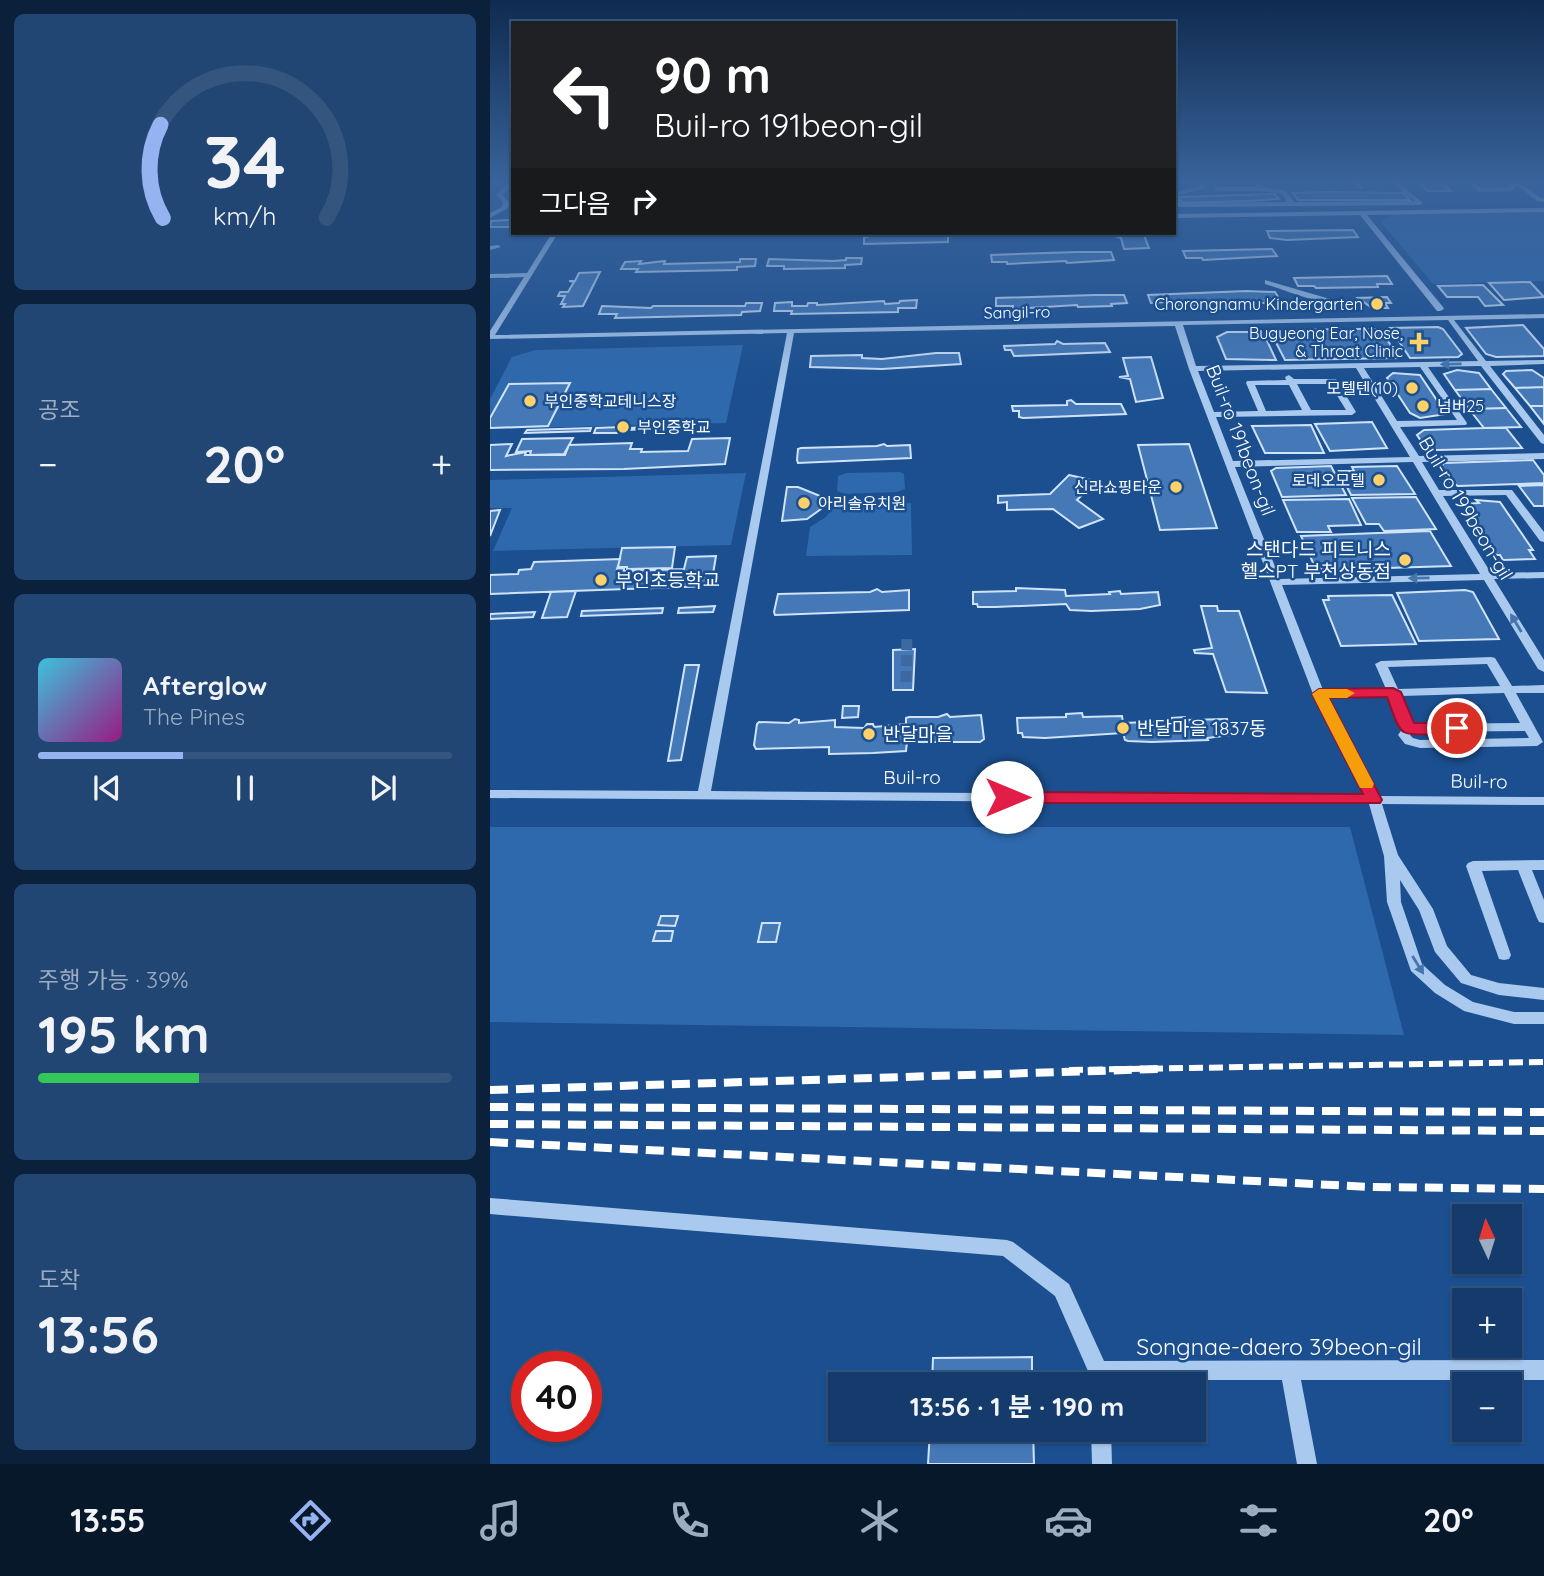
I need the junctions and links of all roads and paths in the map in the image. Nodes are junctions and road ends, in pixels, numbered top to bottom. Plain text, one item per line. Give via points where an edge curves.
1 (544, 250) edge
2 (1392, 250) edge
3 (529, 275) junction
4 (490, 276) edge
5 (1268, 282) dead end
6 (1351, 301) dead end
7 (1440, 309) dead end
8 (1544, 316) edge
9 (1451, 321) dead end
10 (1178, 323) junction
11 (791, 331) junction
12 (490, 337) edge
13 (1483, 363) junction
14 (1543, 363) edge
15 (1422, 364) junction
16 (1358, 365) junction
17 (1284, 367) junction
18 (1193, 369) junction
19 (1292, 382) junction
20 (1308, 413) junction
21 (1263, 414) junction
22 (1211, 415) junction
23 (1394, 424) junction
24 (1544, 441) edge
25 (1544, 456) edge
26 (1415, 459) junction
27 (1230, 464) junction
28 (1436, 493) junction
29 (1544, 539) edge
30 (1544, 575) edge
31 (1487, 576) junction
32 (1276, 582) junction
33 (1544, 669) edge
34 (1544, 689) edge
35 (1509, 690) junction
36 (1393, 692) junction
37 (1319, 694) junction
38 (490, 793) edge
39 (704, 795) junction
40 (1374, 800) junction
41 (1544, 801) edge
42 (1391, 856) junction
43 (1523, 865) junction
44 (1544, 866) edge
45 (1394, 902) joint
46 (1544, 918) edge
47 (1504, 955) dead end
48 (1544, 994) edge
49 (1544, 1018) edge
50 (490, 1206) edge
51 (1544, 1370) edge
52 (1290, 1371) junction
53 (1096, 1372) edge
54 (1206, 1374) edge
55 (1101, 1442) edge
56 (1102, 1464) edge
57 (1307, 1464) edge

1 - 3 street
2 - 7 street
3 - 4 street
3 - 12 street
5 - 6 street via 1330,301
8 - 10 street, Sangil-ro
9 - 13 street
10 - 11 street, Sangil-ro
10 - 18 street, Buil-ro 191beon-gil
11 - 12 street, Sangil-ro
11 - 39 street
13 - 14 street
13 -> 15 street
13 - 24 street
15 - 16 street
15 - 23 street via 1463,423
16 - 17 street
16 - 23 street, Buil-ro 199beon-gil
17 - 18 street
17 - 19 street
18 - 22 street, Buil-ro 191beon-gil
19 - 20 street
19 - 20 street via 1333,381 1352,412
19 - 21 street via 1250,383
20 - 21 street
21 - 22 street
22 - 27 street, Buil-ro 191beon-gil
23 - 26 street, Buil-ro 199beon-gil
25 - 26 street
26 - 27 street
26 - 28 street, Buil-ro 199beon-gil
27 - 32 street, Buil-ro 191beon-gil
28 - 29 street via 1509,492
28 - 31 street, Buil-ro 199beon-gil
30 - 31 street
31 -> 32 street
33 -> 31 street, Buil-ro 199beon-gil
32 - 37 street, Buil-ro 191beon-gil
34 - 35 street
35 - 36 street
35 - 36 street via 1491,660 1381,664
35 - 36 street via 1537,742 1409,741 1404,735 1409,728
36 - 37 street
37 - 40 street, Buil-ro 191beon-gil
38 - 39 street, Buil-ro
39 - 40 street, Buil-ro
40 - 41 street, Buil-ro
40 - 42 street, Buil-ro 191beon-gil
42 - 45 street
42 - 48 street via 1426,909 1440,948 1466,979 1499,989
43 - 44 street
43 - 46 street
43 - 47 street via 1473,866
45 -> 49 street via 1416,967 1440,989 1469,1007 1514,1018
50 - 53 street via 1007,1248 1062,1290
51 - 52 street, Songnae-daero 39beon-gil
52 - 54 street, Songnae-daero 39beon-gil
52 - 57 street
55 - 56 street

